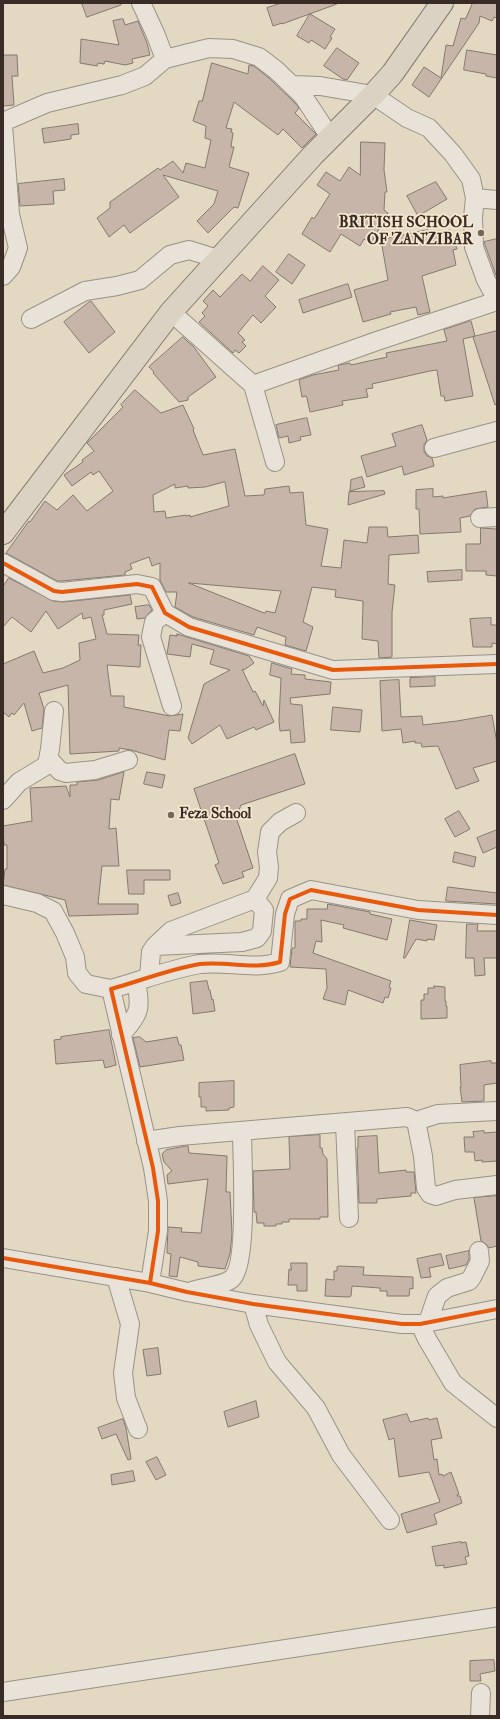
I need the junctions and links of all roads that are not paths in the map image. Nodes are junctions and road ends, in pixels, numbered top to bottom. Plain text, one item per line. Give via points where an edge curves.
1 (141, 3) edge
2 (442, 3) edge
3 (165, 59) junction
4 (293, 85) junction
5 (373, 95) junction
6 (3, 122) edge
7 (3, 125) edge
8 (330, 137) junction
9 (475, 198) junction
10 (497, 200) edge
11 (218, 259) junction
12 (3, 276) edge
13 (497, 301) edge
14 (171, 312) junction
15 (31, 319) dead end
16 (254, 385) junction
17 (497, 431) edge
18 (434, 448) dead end
19 (275, 462) dead end
20 (6, 523) edge
21 (3, 563) edge
22 (165, 613) junction
23 (497, 664) edge
24 (172, 706) dead end
25 (54, 711) dead end
26 (49, 759) junction
27 (128, 760) dead end
28 (3, 800) edge
29 (296, 813) dead end
30 (3, 895) edge
31 (255, 899) junction
32 (497, 915) edge
33 (155, 946) junction
34 (142, 980) junction
35 (111, 989) junction
36 (121, 1035) junction
37 (497, 1111) edge
38 (416, 1121) junction
39 (345, 1123) junction
40 (242, 1132) junction
41 (146, 1142) junction
42 (497, 1185) edge
43 (349, 1218) dead end
44 (478, 1252) dead end
45 (3, 1258) edge
46 (116, 1277) junction
47 (150, 1283) junction
48 (187, 1292) junction
49 (253, 1304) junction
50 (497, 1309) edge
51 (424, 1323) junction
52 (497, 1418) edge
53 (138, 1429) dead end
54 (390, 1520) dead end
55 (497, 1617) edge
56 (3, 1692) edge
57 (481, 1693) dead end
58 (480, 1716) edge

1 - 3 street
2 - 5 main road via 403,59
3 - 4 street via 209,48 233,49 259,56
3 - 6 street via 146,76 122,85 47,103
4 - 5 street via 320,86
4 - 8 street
5 - 8 main road
5 - 9 street via 407,118 429,128 471,179
7 - 12 street via 10,214 18,248 11,267
8 - 11 main road
9 - 10 street
9 - 13 street via 474,247
11 - 14 main road
11 - 15 street via 189,250 170,255 140,280 86,291
13 - 16 street
14 - 16 street
14 - 20 main road
16 - 19 street
17 - 18 street
21 - 22 street via 54,591 137,584 152,587
22 - 23 street via 189,627 333,670
22 - 24 street via 154,622 151,637
25 - 26 street
26 - 27 street via 60,771 66,773 96,770
26 - 28 street via 47,765 19,782
29 - 31 street via 280,822 270,832 267,852 268,878
30 - 35 street via 37,903 53,911 76,957 77,973 86,984
31 - 33 street via 171,931
31 - 33 street via 264,910 262,931 257,938 242,942
32 - 34 street via 418,910 311,890 290,898 285,914 280,962 267,966 201,964
33 - 34 street
34 - 35 street
34 - 36 street via 137,1015
35 - 36 street
36 - 41 street
37 - 38 street via 438,1114
38 - 39 street via 407,1117
38 - 42 street via 426,1188 430,1194 436,1196 455,1190
39 - 40 street
39 - 43 street
40 - 41 street via 180,1136
40 - 48 street via 243,1203 237,1273 230,1280
41 - 47 street via 158,1200 158,1231
44 - 51 street via 480,1261 469,1281 447,1288 438,1296
45 - 46 street
46 - 47 street
46 - 53 street via 130,1324 123,1373 126,1398
47 - 48 street
48 - 49 street
49 - 51 street via 402,1324
49 - 54 street via 259,1325 277,1362 316,1408 341,1455
50 - 51 street
51 - 52 street via 426,1339 454,1382
55 - 56 street
57 - 58 street

